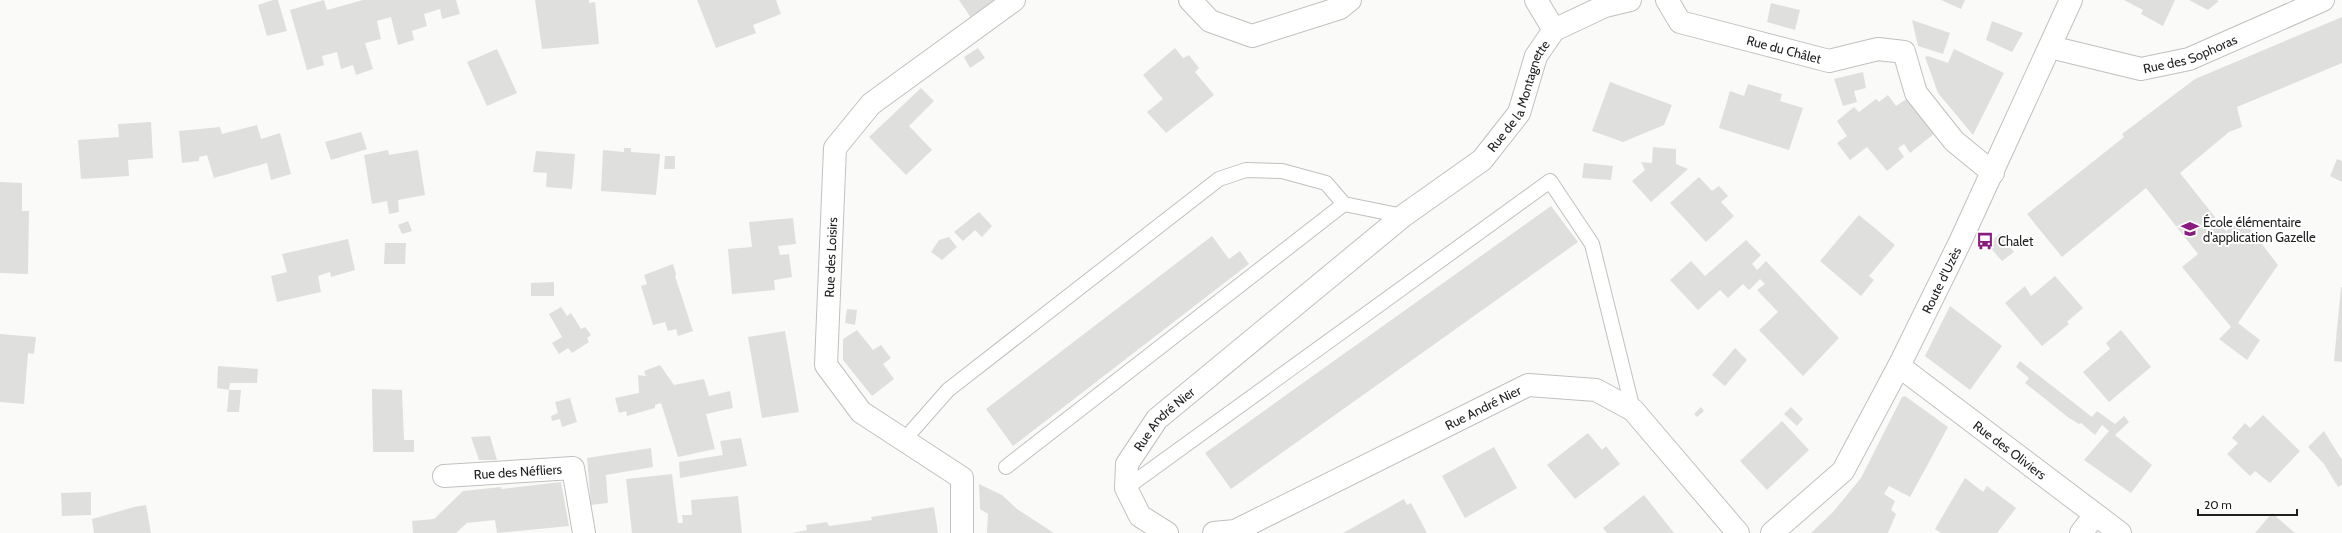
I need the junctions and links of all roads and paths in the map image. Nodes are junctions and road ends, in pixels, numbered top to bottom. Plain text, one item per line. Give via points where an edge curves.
1 (1014, 0) edge
2 (1190, 0) edge
3 (1350, 0) edge
4 (1536, 0) edge
5 (1630, 0) edge
6 (1667, 0) edge
7 (2071, 0) edge
8 (2323, 0) edge
9 (1554, 30) junction
10 (2050, 47) junction
11 (1482, 160) joint
12 (1993, 173) junction
13 (1344, 204) junction
14 (1403, 216) junction
15 (1899, 366) junction
16 (1633, 410) junction
17 (904, 440) junction
18 (1006, 467) dead end
19 (444, 476) dead end
20 (1126, 488) junction
21 (2095, 515) junction
22 (584, 533) edge
23 (962, 533) edge
24 (1167, 533) edge
25 (1214, 533) edge
26 (1738, 533) edge
27 (1772, 533) edge
28 (2081, 533) edge
29 (2120, 533) edge

1 - 17 street, Rue des Loisirs via 871,104 835,148 826,365 861,412
2 - 3 street via 1210,21 1252,36 1340,8
4 - 9 street, Rue de la Montagnette
5 - 9 street, Rue de la Montagnette via 1605,6
6 - 12 street, Rue du Châlet via 1680,22 1828,61 1878,49 1904,52 1916,92 1954,140
7 - 10 street, Route d'Uzès
8 - 10 street, Rue des Sophoras via 2189,59 2141,69
9 - 11 street, Rue de la Montagnette via 1536,56 1519,114
10 - 12 street, Route d'Uzès
11 - 14 street, Rue André Nier
12 - 15 street, Route d'Uzès
13 - 14 lane
13 - 17 lane via 1326,183 1282,172 1246,170 1219,179 948,390
13 - 18 lane
14 - 20 street, Rue André Nier via 1157,419 1127,464
15 - 21 street, Rue des Oliviers
15 - 27 street, Route d'Uzès via 1843,471
16 - 20 lane via 1592,244 1550,181
16 - 25 street, Rue André Nier via 1596,390 1528,385 1235,531
16 - 26 street, Rue André Nier
17 - 23 street, Rue des Loisirs via 962,478
19 - 22 street, Rue des Néfliers via 573,468
20 - 24 street, Rue André Nier via 1140,516
21 - 28 street
21 - 29 street, Rue des Oliviers

